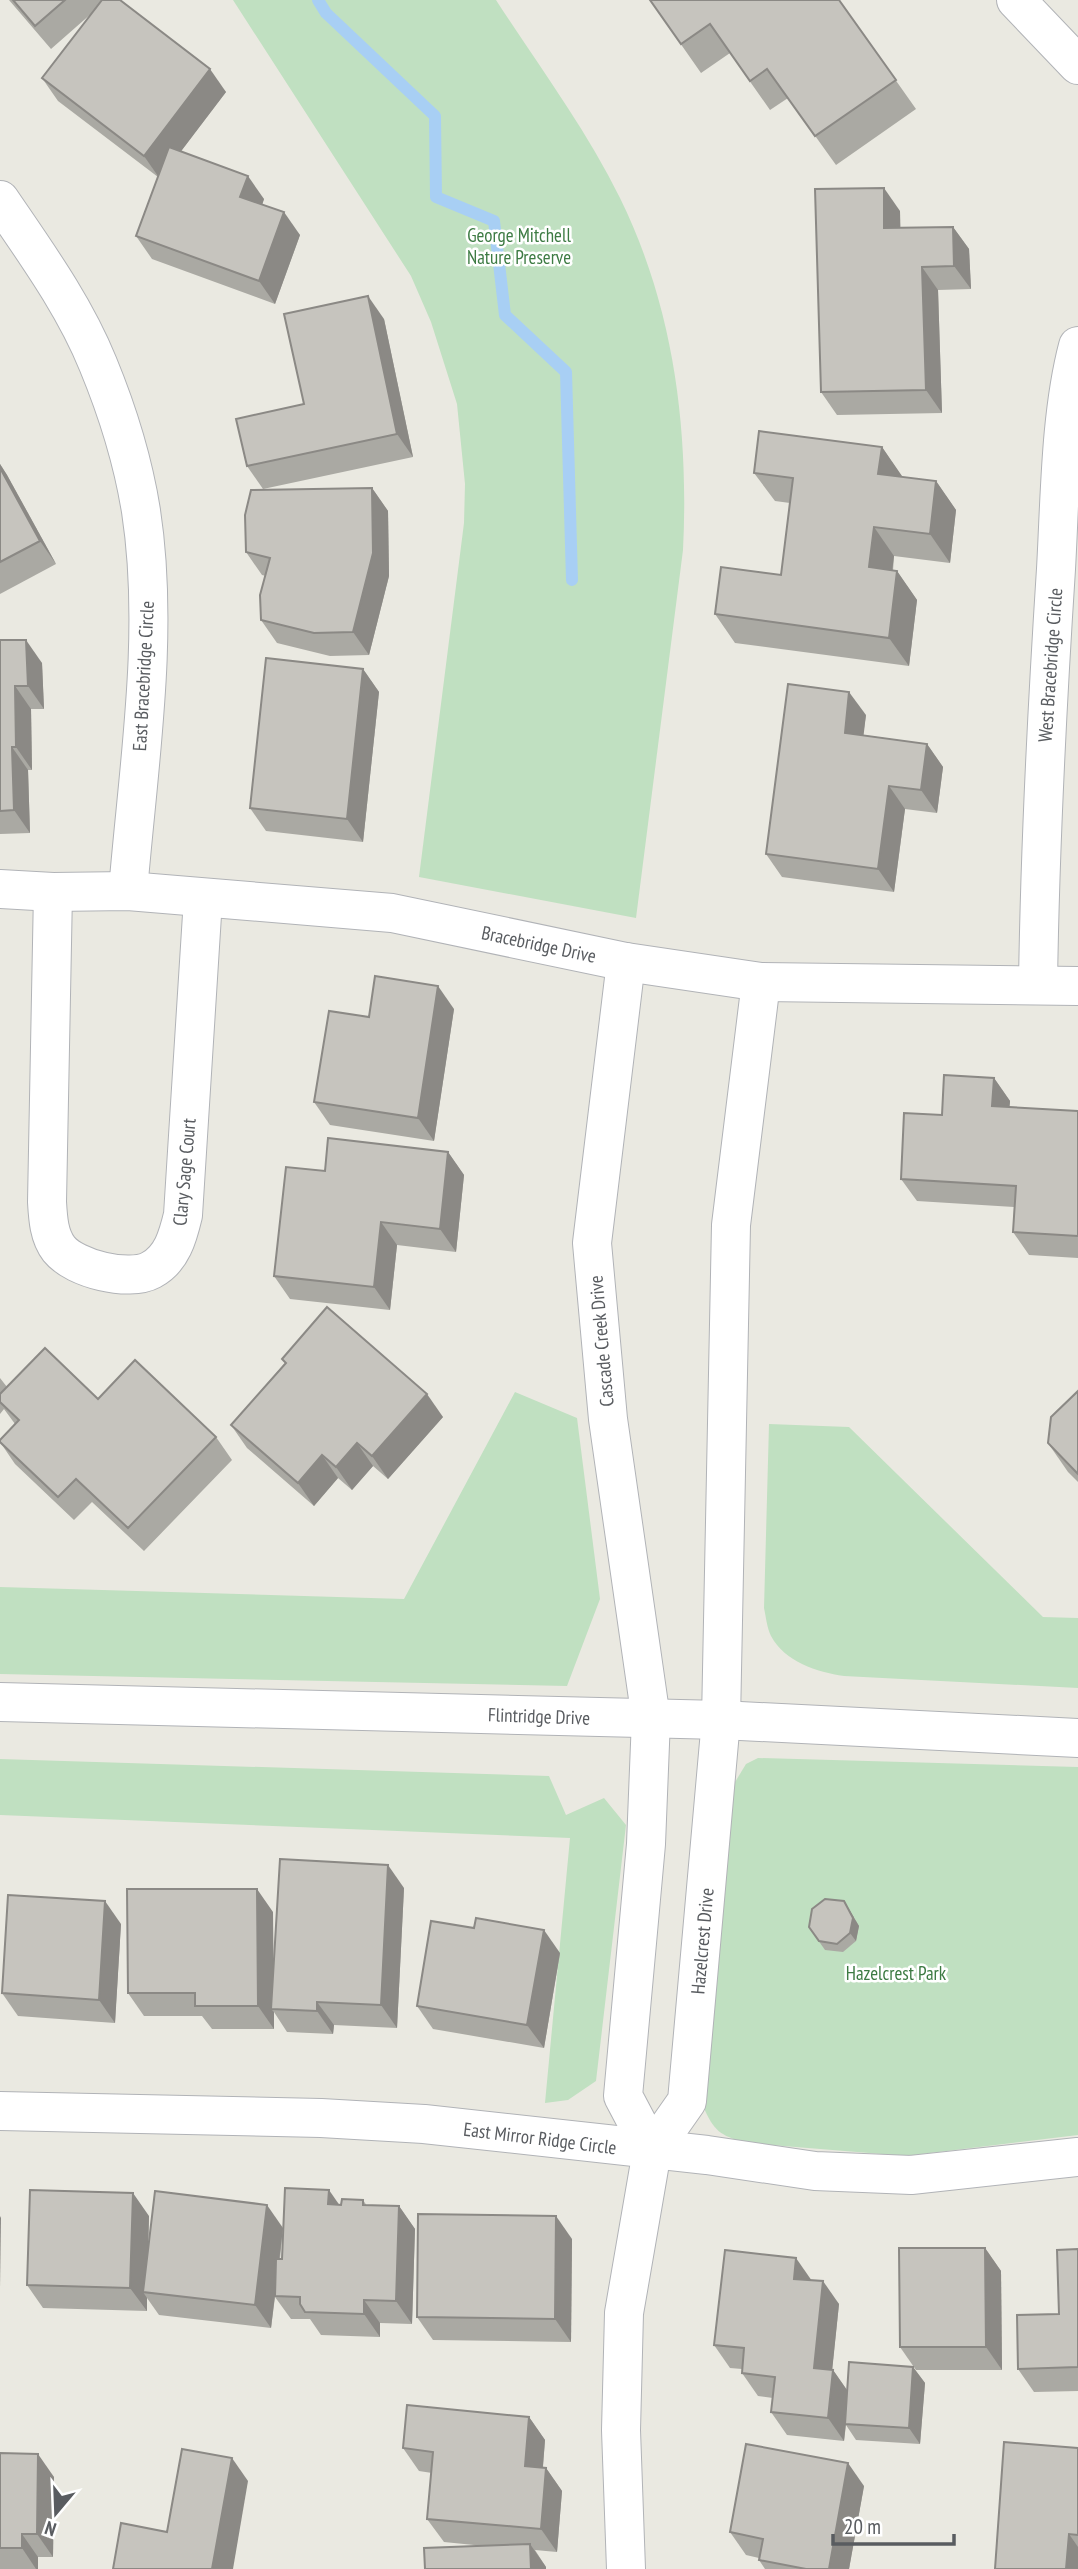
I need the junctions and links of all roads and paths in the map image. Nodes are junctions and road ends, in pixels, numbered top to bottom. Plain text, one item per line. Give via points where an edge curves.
1 (1016, 0) edge
2 (1078, 65) edge
3 (0, 201) edge
4 (1078, 346) edge
5 (0, 889) edge
6 (128, 891) junction
7 (53, 892) junction
8 (203, 899) junction
9 (626, 962) junction
10 (761, 982) junction
11 (1038, 985) junction
12 (1078, 986) edge
13 (0, 1702) edge
14 (651, 1719) junction
15 (722, 1720) junction
16 (1078, 1738) edge
17 (0, 2111) edge
18 (652, 2151) junction
19 (1078, 2157) edge
20 (626, 2569) edge

1 - 2 street
3 - 6 street, East Bracebridge Circle via 53,278 98,364 128,452 141,510 148,634
4 - 11 street, West Bracebridge Circle via 1071,382 1053,605 1041,799
5 - 7 street, Bracebridge Drive
6 - 7 street, Bracebridge Drive
6 - 8 street, Bracebridge Drive
7 - 8 street, Clary Sage Court via 50,1230 60,1250 78,1265 128,1274 150,1271 167,1257 178,1238 183,1215
8 - 9 street, Bracebridge Drive via 392,914
9 - 10 street, Bracebridge Drive
9 - 14 street, Cascade Creek Drive via 592,1242 608,1419
10 - 11 street, Bracebridge Drive
10 - 15 street via 731,1225
11 - 12 street, Bracebridge Drive
13 - 14 street, Flintridge Drive
14 - 15 street, Flintridge Drive
14 - 18 street via 646,1844 623,2096
15 - 16 street, Flintridge Drive
15 - 18 street, Hazelcrest Drive via 687,2101
17 - 18 street, East Mirror Ridge Circle via 424,2124
18 - 19 street, East Mirror Ridge Circle via 815,2171 911,2175
18 - 20 street, Hazelcrest Drive via 624,2313 621,2430

